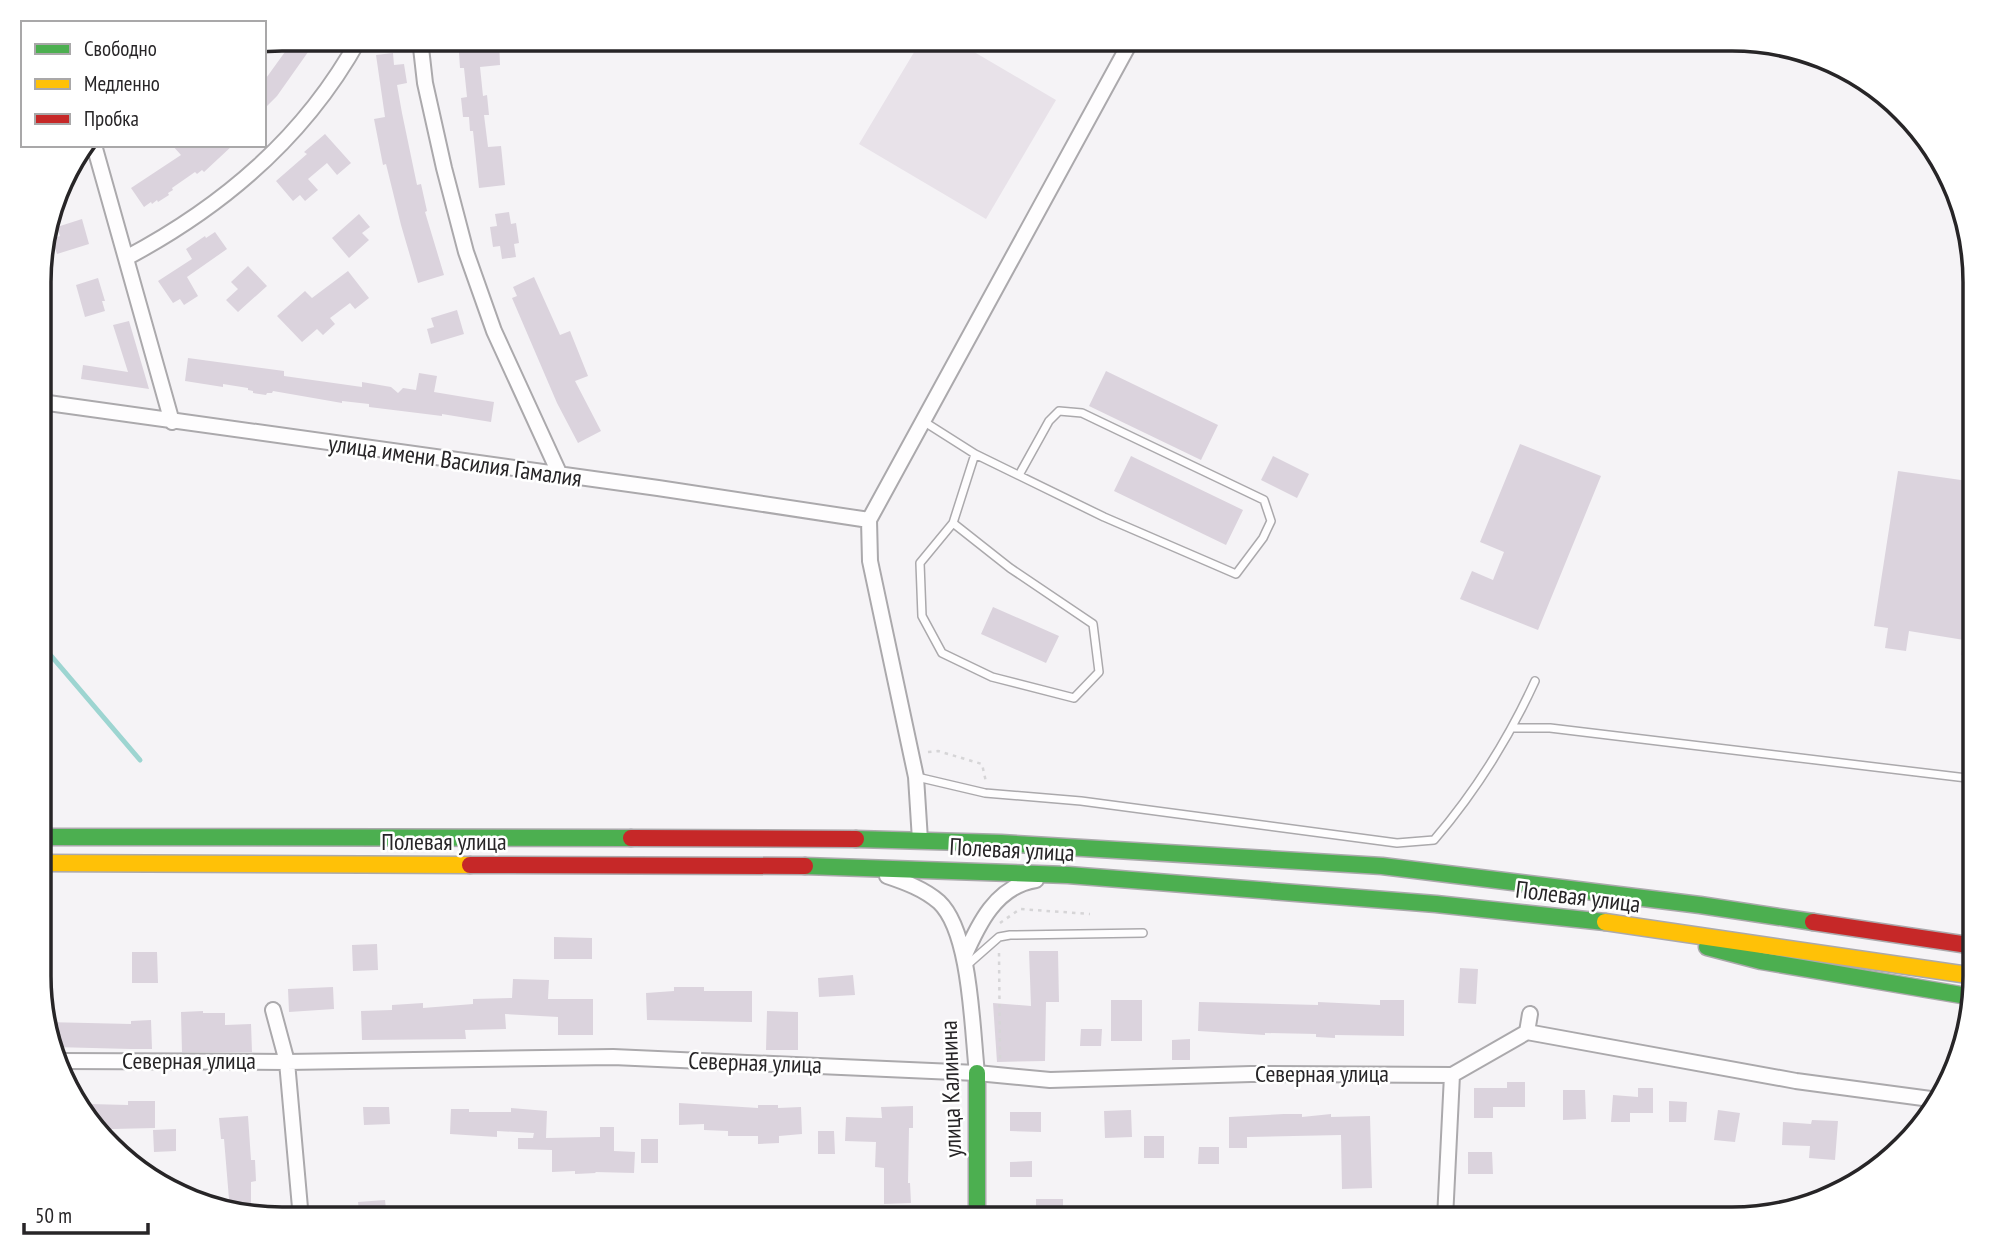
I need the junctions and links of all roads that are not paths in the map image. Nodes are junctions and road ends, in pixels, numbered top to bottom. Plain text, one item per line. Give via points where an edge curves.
1 (352, 51) edge
2 (421, 51) edge
3 (1125, 51) edge
4 (95, 147) edge
5 (126, 258) junction
6 (51, 404) edge
7 (922, 421) junction
8 (172, 422) junction
9 (975, 454) junction
10 (560, 475) junction
11 (1019, 475) junction
12 (869, 520) junction
13 (953, 523) junction
14 (1535, 681) dead end
15 (1513, 728) junction
16 (916, 777) junction
17 (1963, 778) edge
18 (51, 836) edge
19 (920, 840) junction
20 (51, 863) edge
21 (854, 866) junction
22 (1068, 875) junction
23 (1631, 926) junction
24 (1143, 933) dead end
25 (1963, 944) edge
26 (965, 962) junction
27 (1963, 974) edge
28 (1962, 995) edge
29 (273, 1010) dead end
30 (1530, 1014) dead end
31 (1527, 1032) junction
32 (68, 1061) edge
33 (287, 1062) junction
34 (977, 1073) junction
35 (1452, 1075) junction
36 (1927, 1099) edge
37 (300, 1207) edge
38 (976, 1207) edge
39 (1446, 1207) edge

1 - 5 street via 302,122 266,161 165,237
2 - 10 street via 443,168 466,252 494,331
3 - 7 street
4 - 5 street
5 - 8 street
6 - 8 street, улица имени Василия Гамалия
7 - 9 lane
7 - 12 street
8 - 10 street, улица имени Василия Гамалия
9 - 11 lane
9 - 13 lane
10 - 12 street, улица имени Василия Гамалия
11 - 11 lane via 1059,411 1082,413 1264,500 1271,521 1236,574
12 - 16 street via 870,561
13 - 13 lane via 920,563 922,616 942,653 992,677 1074,698 1099,672 1093,624
14 - 15 lane
15 - 16 lane via 1465,803 1434,840 1397,843 1081,801 985,793
15 - 17 lane via 1550,728
16 - 19 street
18 - 19 main road, Полевая улица
19 - 25 main road, Полевая улица via 1382,866 1700,905
20 - 21 main road, Полевая улица
21 - 22 main road, Полевая улица
21 - 26 street, улица Калинина via 909,883 940,903 954,922
22 - 23 main road, Полевая улица via 1436,904
22 - 26 street via 1027,881 1004,894 987,910
23 - 27 main road, Полевая улица
23 - 28 main road via 1761,961
24 - 26 lane via 1010,934
26 - 34 street, улица Калинина
29 - 33 street
30 - 31 street
31 - 35 street
31 - 36 street via 1796,1081
32 - 33 street, Северная улица
33 - 34 street, Северная улица via 613,1058
33 - 37 street
34 - 35 street, Северная улица via 1050,1080
34 - 38 main road, улица Калинина
35 - 39 street

